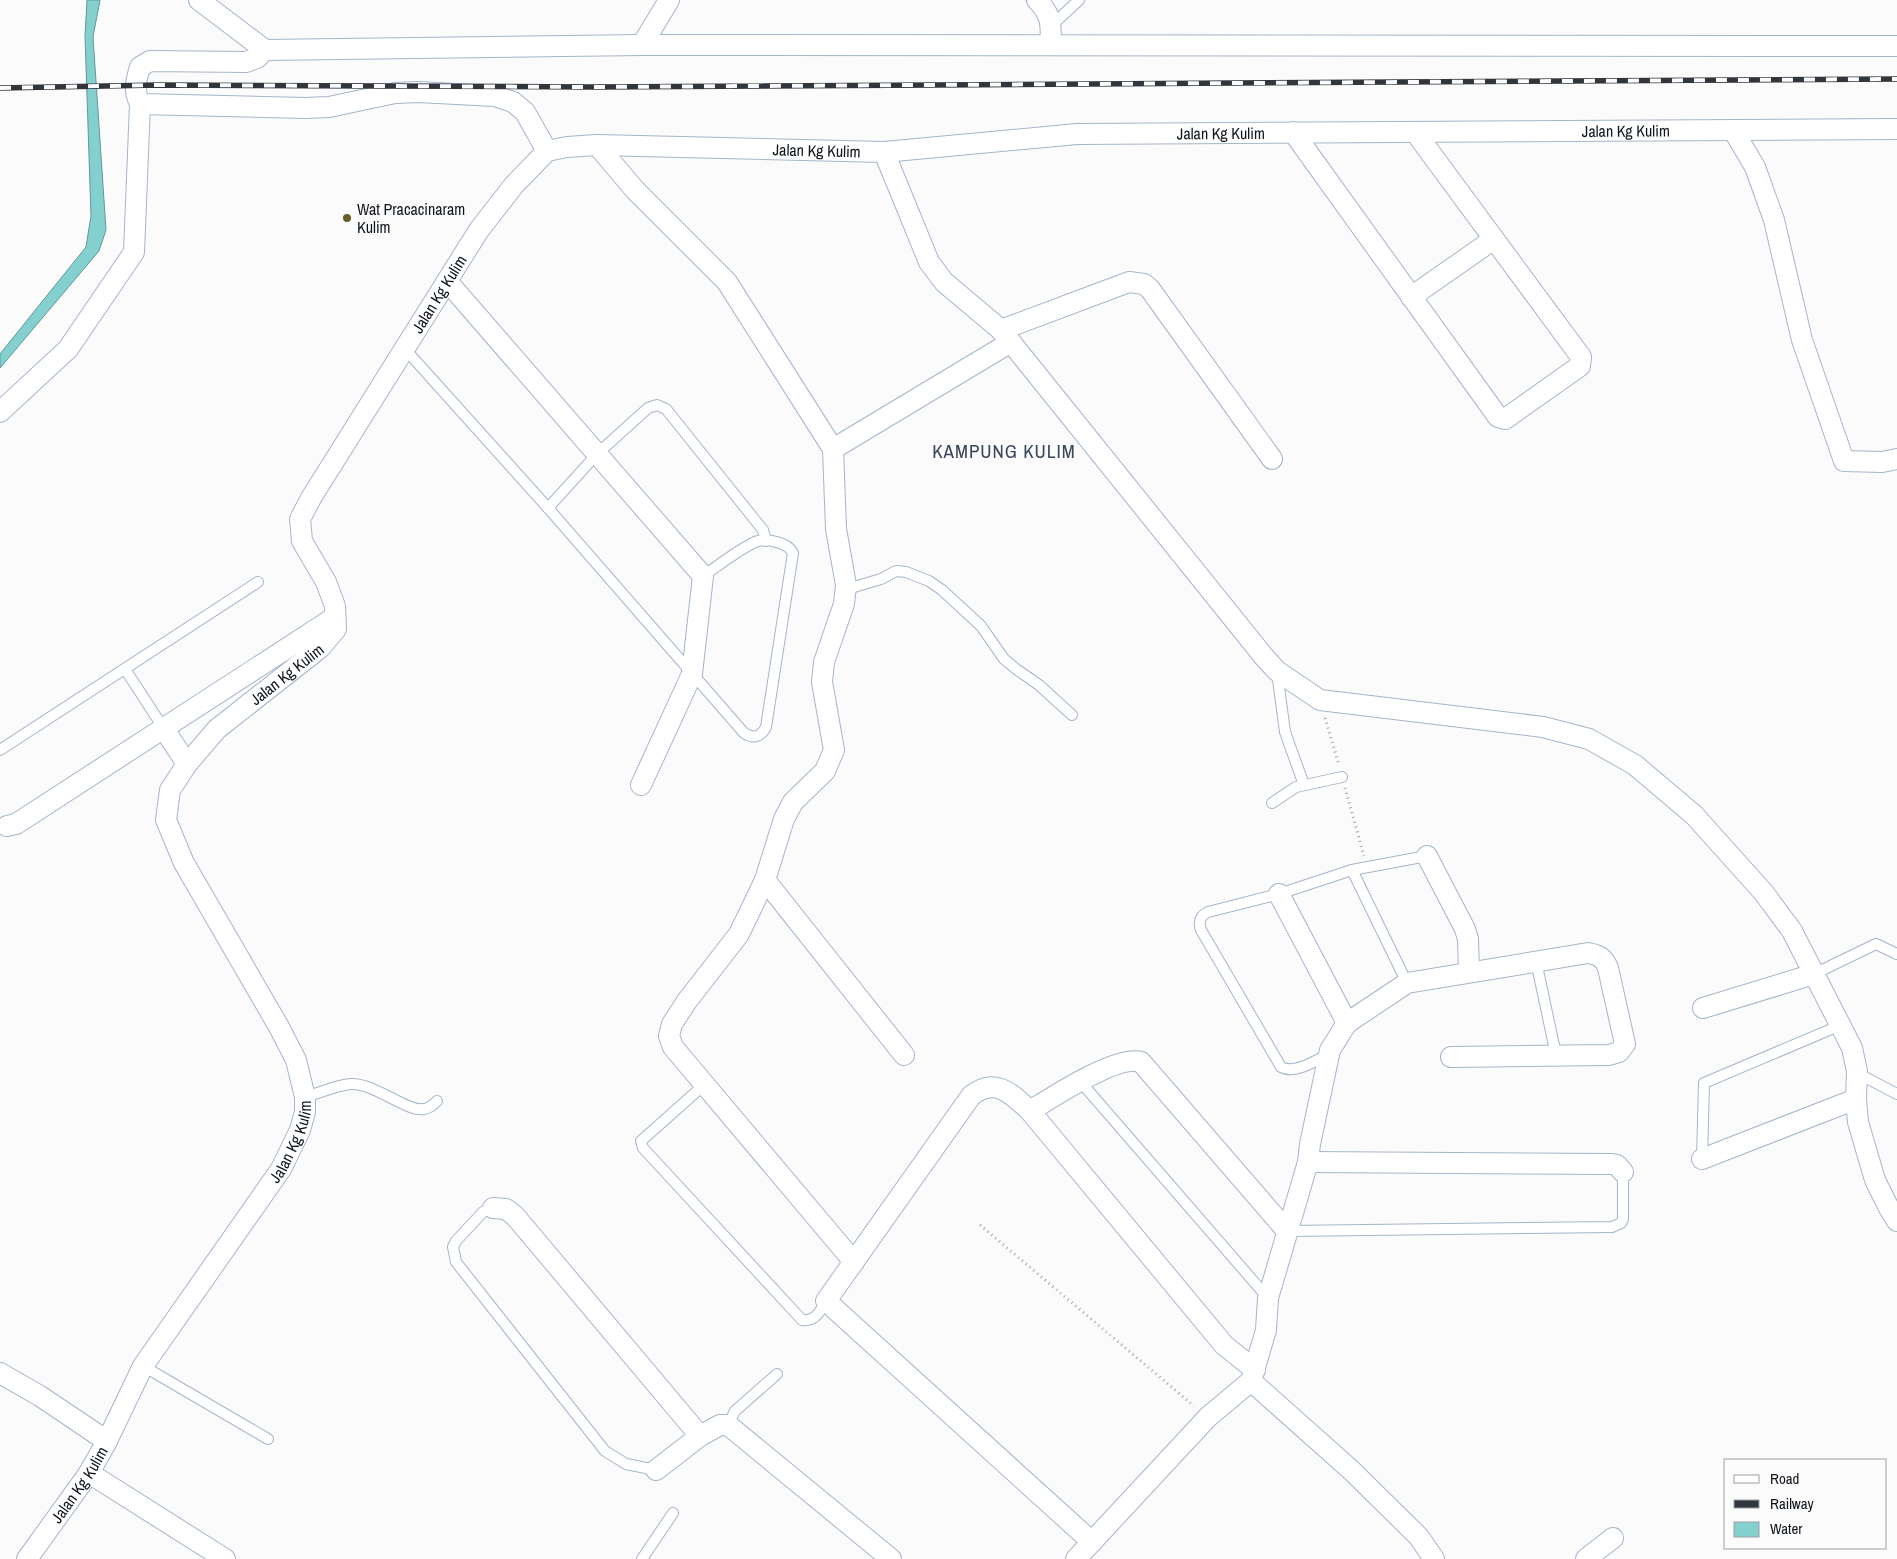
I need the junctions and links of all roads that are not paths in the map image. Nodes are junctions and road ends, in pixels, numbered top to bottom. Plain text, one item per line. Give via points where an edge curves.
1 (199, 0) edge
2 (670, 0) edge
3 (1037, 0) edge
4 (1079, 0) edge
5 (1051, 35) junction
6 (642, 45) junction
7 (1897, 46) edge
8 (265, 50) junction
9 (140, 104) junction
10 (1897, 129) edge
11 (1733, 130) junction
12 (1293, 132) junction
13 (1415, 132) junction
14 (597, 145) junction
15 (547, 151) junction
16 (884, 152) junction
17 (1494, 239) junction
18 (447, 281) junction
19 (1411, 297) junction
20 (1006, 336) junction
21 (405, 349) junction
22 (0, 412) edge
23 (833, 449) junction
24 (597, 454) junction
25 (1272, 459) dead end
26 (1897, 459) edge
27 (548, 508) junction
28 (766, 542) junction
29 (703, 576) junction
30 (258, 582) dead end
31 (845, 594) junction
32 (335, 617) junction
33 (125, 669) junction
34 (1277, 671) junction
35 (692, 674) junction
36 (1072, 715) dead end
37 (164, 729) junction
38 (0, 750) edge
39 (187, 764) junction
40 (1342, 777) dead end
41 (1304, 785) junction
42 (641, 786) dead end
43 (1272, 803) dead end
44 (4, 824) edge
45 (1427, 856) joint
46 (1352, 870) junction
47 (765, 880) junction
48 (1279, 894) junction
49 (1897, 954) edge
50 (1536, 962) junction
51 (1469, 971) junction
52 (1814, 974) junction
53 (1407, 983) junction
54 (1703, 1008) dead end
55 (1346, 1023) junction
56 (1840, 1025) junction
57 (1329, 1054) junction
58 (904, 1055) dead end
59 (1556, 1055) junction
60 (1451, 1057) dead end
61 (1856, 1072) junction
62 (1079, 1080) junction
63 (705, 1084) junction
64 (1897, 1094) edge
65 (306, 1096) junction
66 (1856, 1099) junction
67 (437, 1101) dead end
68 (1030, 1111) junction
69 (1702, 1159) joint
70 (1308, 1162) junction
71 (1624, 1172) joint
72 (493, 1208) joint
73 (1897, 1221) edge
74 (1287, 1231) junction
75 (854, 1262) junction
76 (1268, 1298) junction
77 (826, 1301) junction
78 (143, 1366) junction
79 (0, 1373) edge
80 (777, 1374) dead end
81 (1253, 1376) junction
82 (728, 1425) junction
83 (700, 1436) junction
84 (268, 1439) dead end
85 (107, 1440) junction
86 (656, 1470) joint
87 (90, 1473) junction
88 (673, 1513) dead end
89 (1613, 1538) dead end
90 (1092, 1542) junction
91 (27, 1559) edge
92 (226, 1559) edge
93 (642, 1559) edge
94 (891, 1559) edge
95 (1076, 1559) edge
96 (1434, 1559) edge
97 (1586, 1559) edge

1 - 8 street
2 - 6 street
3 - 5 street via 1044,7
4 - 5 lane
5 - 6 street
5 - 7 street
6 - 8 street
8 - 9 street via 246,62 150,62 140,67 134,85
9 - 15 street via 304,108 329,107 395,92 495,96 513,102 525,112
9 - 22 street via 134,252 68,349
10 - 11 street, Jalan Kg Kulim
11 - 13 street, Jalan Kg Kulim
11 - 26 street via 1755,167 1774,220 1802,340 1844,461
12 - 13 street, Jalan Kg Kulim
12 - 16 street, Jalan Kg Kulim via 1077,134
12 - 19 street
13 - 17 street
14 - 15 street, Jalan Kg Kulim
14 - 16 street, Jalan Kg Kulim
14 - 23 street via 635,190 727,282
15 - 18 street, Jalan Kg Kulim via 514,185 479,230
16 - 20 street via 929,262 944,282
17 - 19 street
17 - 19 street via 1579,352 1582,362 1505,419 1498,417
18 - 21 street, Jalan Kg Kulim
18 - 24 street
20 - 23 street
20 - 25 street via 1129,282 1144,284
20 - 34 street
21 - 27 lane
21 - 32 street, Jalan Kg Kulim via 300,519 302,541 326,582 335,606
23 - 31 street via 836,529
24 - 27 lane
24 - 28 lane via 648,408 662,406 763,530
24 - 29 street
27 - 35 lane
28 - 29 lane via 756,542
28 - 35 lane via 788,545 794,558 766,727 762,734 750,737 744,733
29 - 35 street
30 - 33 lane
31 - 36 lane via 854,587 896,572 906,572 929,581 981,626 1004,658
31 - 47 street via 824,662 822,682 834,750 825,771 793,802 784,819
32 - 37 street
32 - 39 street, Jalan Kg Kulim via 336,629 320,648 216,729
33 - 37 lane
33 - 38 lane
34 - 41 lane via 1285,732
34 - 52 street via 1320,700 1543,727 1589,739 1635,765 1694,815 1764,893 1792,931
35 - 42 street
37 - 39 street
37 - 44 street via 16,824
39 - 65 street, Jalan Kg Kulim via 170,790 166,820 184,863 296,1060
40 - 41 lane
41 - 43 lane
45 - 46 lane
45 - 51 street via 1465,930
46 - 48 lane
46 - 53 lane
47 - 58 street
47 - 63 street via 739,934 686,1001 672,1024 669,1036 673,1047
48 - 55 street
48 - 57 lane via 1208,912 1203,914 1199,924 1281,1067 1294,1069
49 - 52 lane via 1876,944
50 - 51 street
50 - 59 lane
50 - 59 street via 1588,953 1604,960 1625,1044 1619,1052 1609,1055
51 - 53 street
52 - 54 street
52 - 56 street
53 - 55 street
55 - 57 street
56 - 61 street via 1852,1048
56 - 69 lane via 1704,1083
57 - 70 street
59 - 60 street
61 - 64 lane
61 - 66 street
62 - 68 street
62 - 74 street via 1126,1062 1141,1062
62 - 76 lane
63 - 75 street
63 - 77 lane via 641,1141 643,1148 802,1320 816,1317
65 - 67 lane via 350,1084 366,1086 422,1110
65 - 78 street, Jalan Kg Kulim via 300,1130 281,1169
66 - 69 street
66 - 73 street via 1858,1122 1875,1180
68 - 75 street via 1000,1088 980,1088
68 - 81 street
70 - 71 street via 1612,1164
70 - 74 street
71 - 74 lane via 1623,1220 1612,1227
72 - 83 street via 506,1210 515,1216
72 - 86 lane via 482,1212 456,1240 453,1248 456,1262 605,1451 626,1464
74 - 76 street
75 - 77 street
76 - 81 street via 1266,1330
77 - 90 street
78 - 84 lane
78 - 85 street, Jalan Kg Kulim
79 - 85 street
80 - 82 lane via 735,1412
81 - 90 street via 1208,1417
81 - 96 street via 1418,1537
82 - 83 street via 720,1425
82 - 94 street
83 - 86 street
85 - 87 street, Jalan Kg Kulim
87 - 91 street, Jalan Kg Kulim
87 - 92 street
88 - 93 lane
89 - 97 street
90 - 95 street

